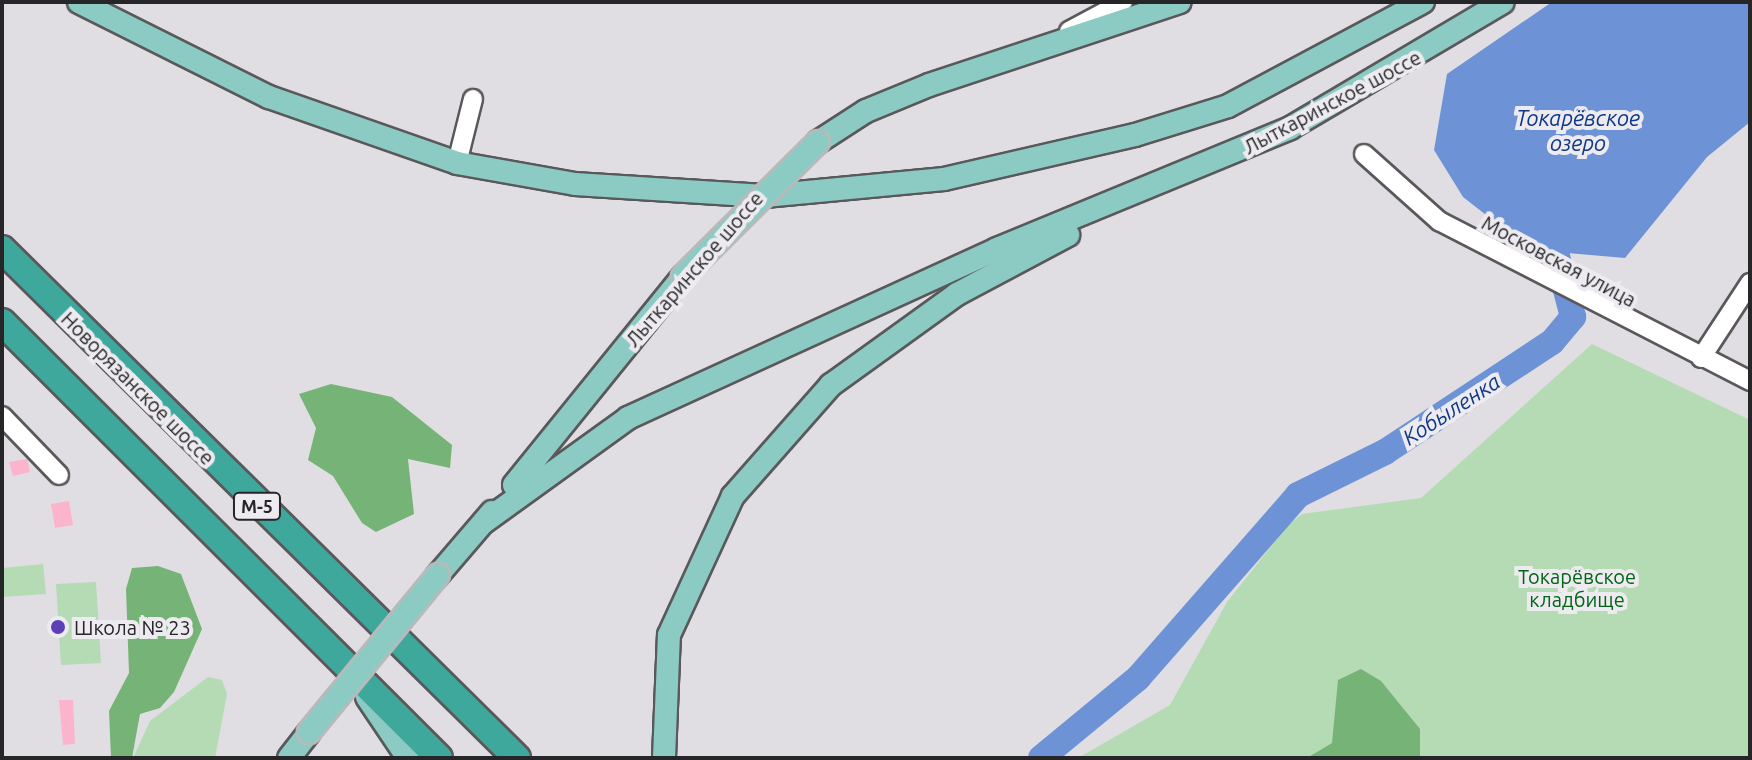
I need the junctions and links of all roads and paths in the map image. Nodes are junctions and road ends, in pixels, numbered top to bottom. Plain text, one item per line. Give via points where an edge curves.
1 (79, 2) edge
2 (1123, 2) edge
3 (1180, 2) edge
4 (1423, 2) edge
5 (1503, 2) edge
6 (1038, 49) junction
7 (473, 99) dead end
8 (1364, 154) dead end
9 (457, 163) junction
10 (1155, 189) junction
11 (2, 249) edge
12 (1750, 283) edge
13 (2, 322) edge
14 (2, 330) edge
15 (1701, 358) junction
16 (42, 366) junction
17 (1750, 381) edge
18 (2, 416) edge
19 (59, 475) dead end
20 (484, 522) junction
21 (342, 664) junction
22 (289, 758) edge
23 (408, 758) edge
24 (439, 758) edge
25 (517, 758) edge
26 (664, 758) edge

1 - 9 main road via 269,97
2 - 6 street
3 - 6 main road, Лыткаринское шоссе
4 - 9 main road via 1228,106 1039,162 944,179 765,196 664,194
5 - 10 main road, Лыткаринское шоссе via 1384,79
6 - 20 main road, Лыткаринское шоссе, bridge via 866,111 818,142 683,276
7 - 9 street
8 - 15 street, Московская улица via 1439,221
10 - 20 main road, Лыткаринское шоссе via 997,249 628,418
10 - 26 main road, Лыткаринское шоссе via 911,324 831,385 776,441 733,496 685,588 662,684
11 - 25 highway, Новорязанское шоссе / М-5
12 - 15 street
13 - 16 highway, М-5
14 - 16 main road, М-5
15 - 17 street, Московская улица
16 - 21 highway, М-5
18 - 19 street
20 - 22 main road, Лыткаринское шоссе, bridge
21 - 23 main road
21 - 24 highway, М-5

